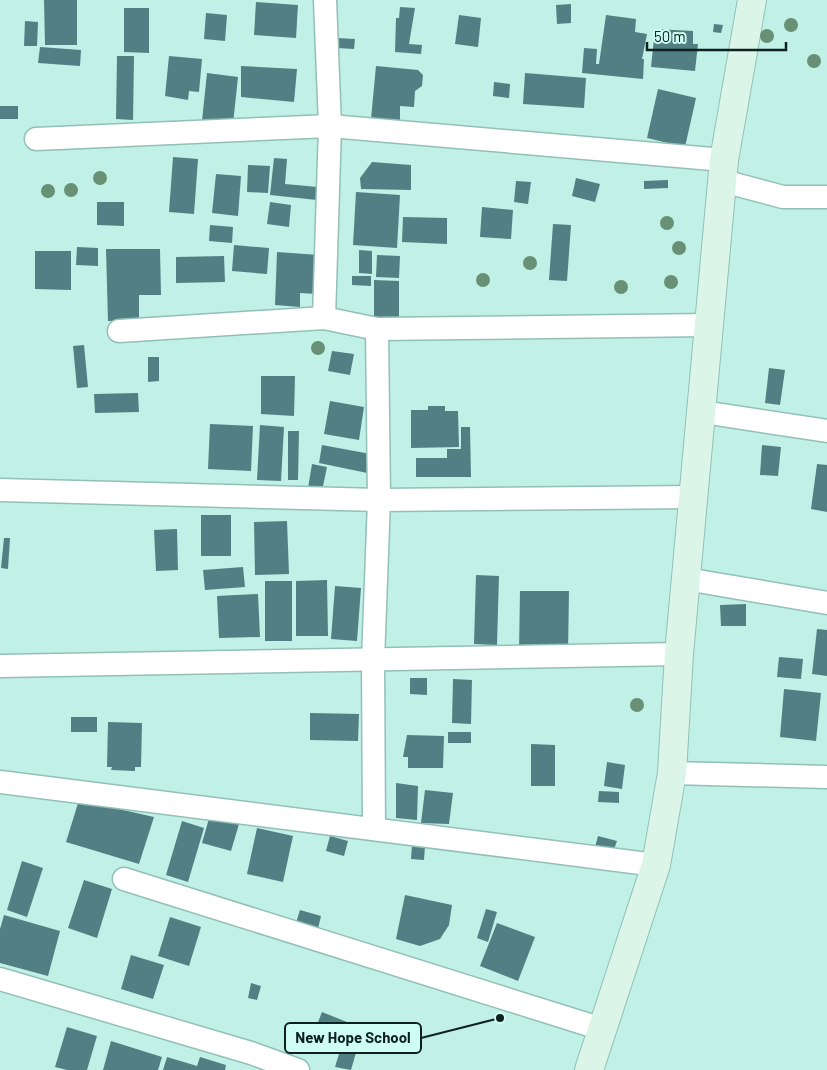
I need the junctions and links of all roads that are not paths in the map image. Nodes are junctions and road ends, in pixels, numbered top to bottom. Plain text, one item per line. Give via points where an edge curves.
1 (325, 0) edge
2 (752, 0) edge
3 (330, 126) junction
4 (36, 139) dead end
5 (724, 170) junction
6 (827, 197) edge
7 (324, 318) junction
8 (708, 325) junction
9 (376, 329) junction
10 (119, 331) dead end
11 (702, 412) junction
12 (827, 431) edge
13 (0, 490) edge
14 (694, 497) junction
15 (379, 500) junction
16 (686, 579) junction
17 (827, 603) edge
18 (679, 654) junction
19 (373, 660) junction
20 (0, 666) edge
21 (672, 772) junction
22 (827, 777) edge
23 (0, 782) edge
24 (374, 829) junction
25 (656, 865) junction
26 (124, 879) dead end
27 (0, 979) edge
28 (602, 1029) junction
29 (248, 1061) edge
30 (298, 1070) edge
31 (589, 1070) edge

1 - 3 street
2 - 5 main road
3 - 4 street
3 - 5 street
3 - 7 street
5 - 6 street via 783,197
5 - 8 main road
7 - 9 street
7 - 10 street
8 - 9 street
8 - 11 main road
9 - 15 street
11 - 12 street
11 - 14 main road
13 - 15 street
14 - 15 street
14 - 16 main road
15 - 19 street
16 - 17 street
16 - 18 main road
18 - 19 street
18 - 21 main road
19 - 20 street
19 - 24 street
21 - 22 street
21 - 25 main road
23 - 24 street
24 - 25 street
25 - 28 main road
26 - 28 street
27 - 29 street
28 - 31 main road
29 - 30 street

